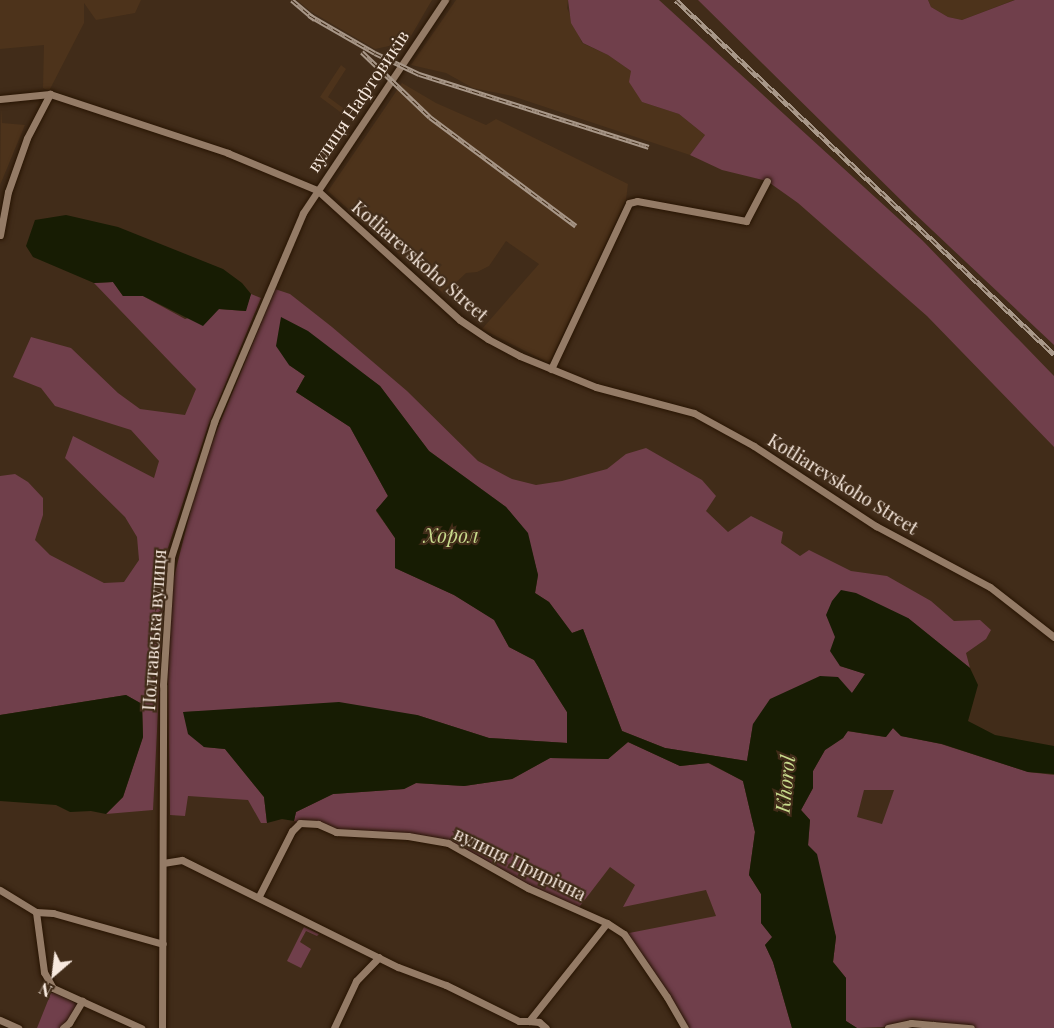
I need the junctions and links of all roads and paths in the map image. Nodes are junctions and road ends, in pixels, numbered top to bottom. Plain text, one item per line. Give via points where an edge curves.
1 (444, 0) edge
2 (50, 94) junction
3 (0, 99) edge
4 (767, 181) dead end
5 (317, 190) junction
6 (0, 235) edge
7 (551, 369) junction
8 (1054, 637) edge
9 (163, 863) junction
10 (0, 890) edge
11 (259, 896) junction
12 (36, 912) junction
13 (607, 923) junction
14 (163, 944) junction
15 (379, 957) junction
16 (82, 1001) junction
17 (0, 1020) edge
18 (529, 1021) junction
19 (935, 1026) edge
20 (18, 1028) edge
21 (63, 1028) edge
22 (141, 1028) edge
23 (162, 1028) edge
24 (334, 1028) edge
25 (546, 1028) edge
26 (685, 1028) edge
27 (888, 1028) edge
28 (971, 1028) edge

1 - 5 street, вулиця Нафтовиків
2 - 3 street, Kotliarevskoho Street
2 - 5 street, Kotliarevskoho Street via 228,153
2 - 6 street via 27,138 8,192
4 - 7 street via 746,221 637,201 629,203
5 - 7 street, Kotliarevskoho Street via 460,320 495,343
5 - 9 street, Полтавська вулиця via 303,213 214,422 171,557 163,685
7 - 8 street, Kotliarevskoho Street via 596,387 694,413 754,446 876,526 990,587
9 - 11 street via 182,860
9 - 14 street, Полтавська вулиця
10 - 12 street
11 - 13 street, вулиця Прирічна via 292,831 300,823 318,824 336,832 408,836 448,843 528,888
11 - 15 street
12 - 14 street via 53,913
12 - 16 street via 44,972 53,988
13 - 18 street
13 - 26 street, вулиця Прирічна via 624,934
14 - 23 street, Полтавська вулиця
15 - 18 street via 519,1021
15 - 24 street via 356,981
16 - 21 street
16 - 22 street
17 - 20 street
18 - 25 street
19 - 27 street via 911,1023
19 - 28 street

